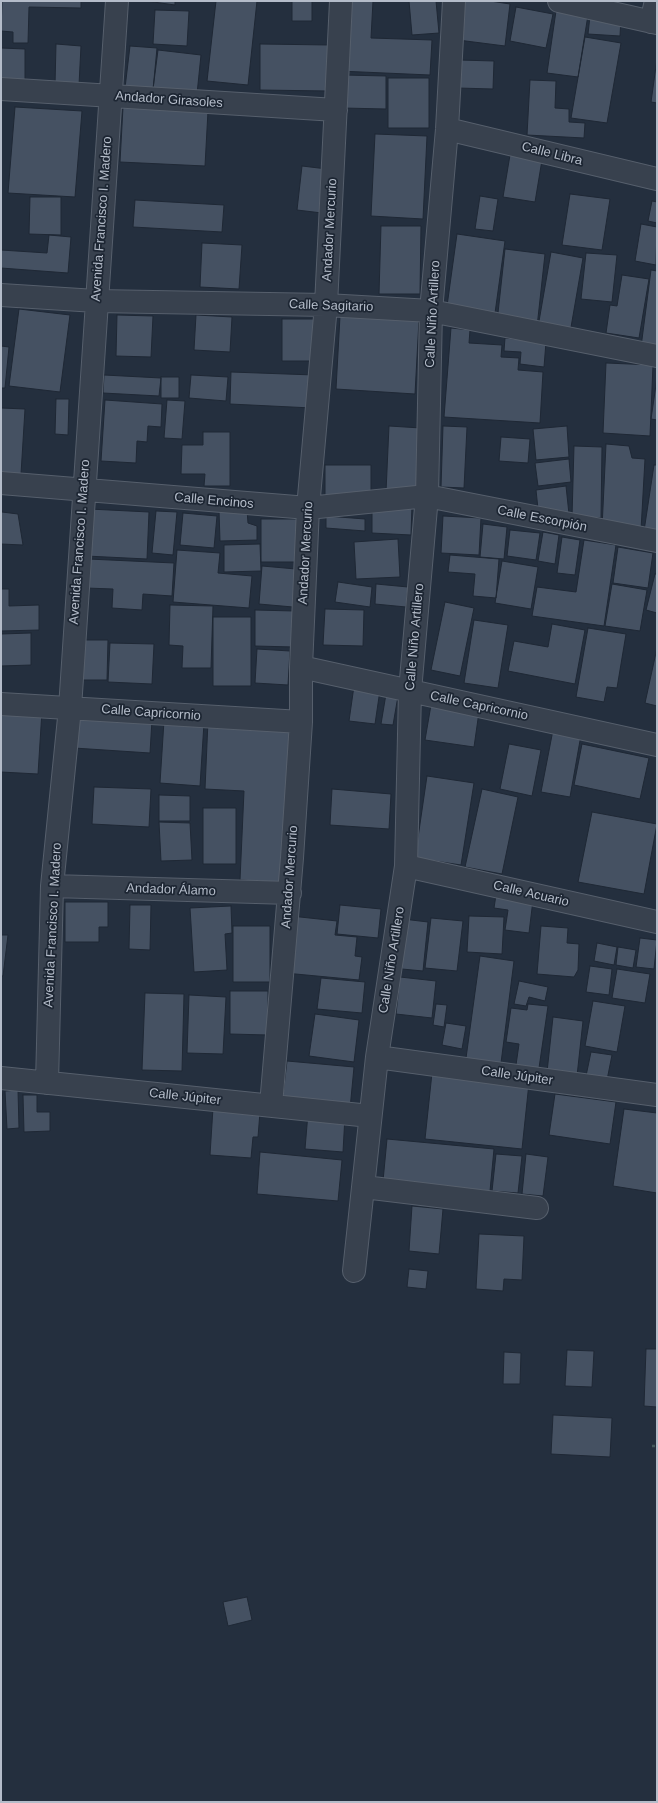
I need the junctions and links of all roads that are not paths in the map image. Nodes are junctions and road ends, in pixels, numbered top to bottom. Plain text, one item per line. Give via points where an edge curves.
1 (117, 1) edge
2 (340, 1) edge
3 (454, 1) edge
4 (559, 1) edge
5 (656, 1) edge
6 (654, 22) edge
7 (1, 89) edge
8 (111, 96) junction
9 (336, 110) junction
10 (447, 129) junction
11 (657, 179) edge
12 (1, 295) edge
13 (96, 301) junction
14 (326, 305) junction
15 (431, 311) junction
16 (657, 356) edge
17 (1, 483) edge
18 (83, 491) junction
19 (427, 496) junction
20 (308, 508) junction
21 (657, 541) edge
22 (301, 667) junction
23 (410, 691) junction
24 (1, 704) edge
25 (70, 708) junction
26 (301, 722) junction
27 (657, 745) edge
28 (406, 866) junction
29 (52, 886) junction
30 (290, 893) junction
31 (657, 922) edge
32 (377, 1057) junction
33 (1, 1078) edge
34 (47, 1083) junction
35 (657, 1095) edge
36 (270, 1106) junction
37 (370, 1116) junction
38 (364, 1187) junction
39 (536, 1208) dead end
40 (354, 1271) dead end

1 - 8 street, Avenida Francisco I. Madero
2 - 9 street, Andador Mercurio
3 - 10 street, Calle Niño Artillero
4 - 6 street
5 - 6 street
7 - 8 street, Andador Girasoles
8 - 9 street, Andador Girasoles
8 - 13 street, Avenida Francisco I. Madero
9 - 14 street, Andador Mercurio
10 - 11 street, Calle Libra
10 - 15 street, Calle Niño Artillero
12 - 13 street, Calle Sagitario
13 - 14 street, Calle Sagitario
13 - 18 street, Avenida Francisco I. Madero
14 - 15 street, Calle Sagitario
14 - 20 street, Andador Mercurio
15 - 16 street, Calle Sagitario
15 - 19 street, Calle Niño Artillero
17 - 18 street, Calle Encinos
18 - 20 street, Calle Encinos
18 - 25 street, Avenida Francisco I. Madero
19 - 20 street, Calle Encinos
19 - 21 street, Calle Escorpión
19 - 23 street, Calle Niño Artillero
20 - 22 street, Andador Mercurio
22 - 23 street, Calle Capricornio
22 - 26 street, Andador Mercurio
23 - 27 street, Calle Capricornio
23 - 28 street, Calle Niño Artillero
24 - 25 street, Calle Capricornio
25 - 26 street, Calle Capricornio
25 - 29 street, Avenida Francisco I. Madero
26 - 30 street, Andador Mercurio
28 - 31 street, Calle Acuario
28 - 32 street, Calle Niño Artillero
29 - 30 street, Andador Álamo
29 - 34 street, Avenida Francisco I. Madero
30 - 36 street, Andador Mercurio
32 - 35 street, Calle Júpiter
32 - 37 street, Calle Niño Artillero
33 - 34 street, Calle Júpiter
34 - 36 street, Calle Júpiter
36 - 37 street, Calle Júpiter
37 - 38 street, Calle Niño Artillero
38 - 39 street
38 - 40 street, Calle Niño Artillero

